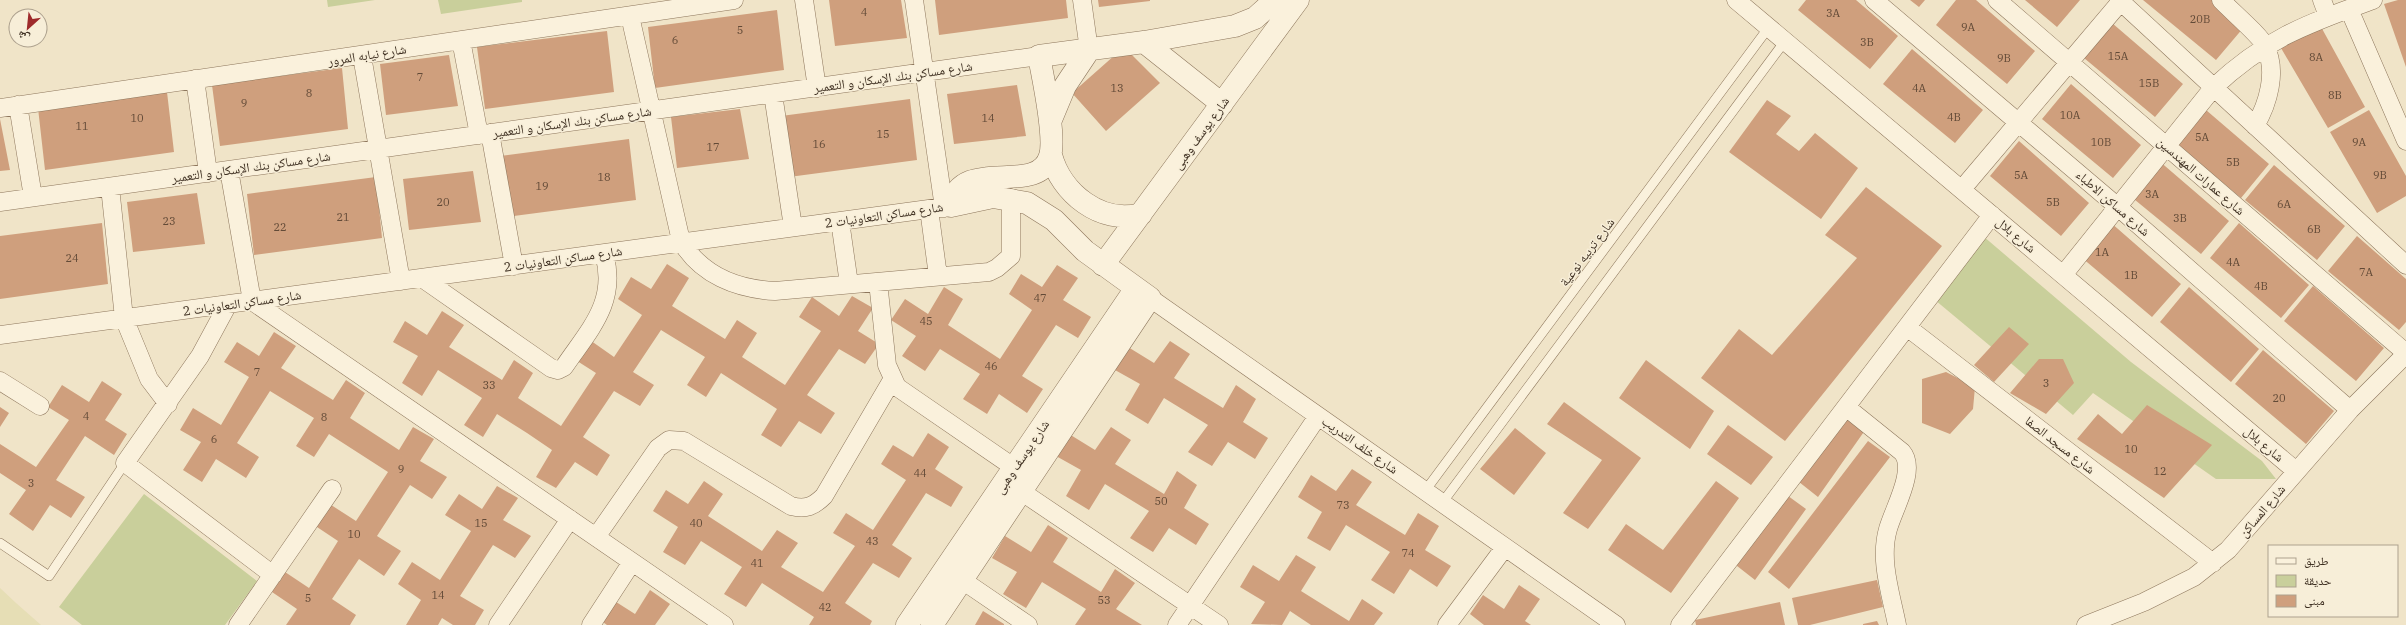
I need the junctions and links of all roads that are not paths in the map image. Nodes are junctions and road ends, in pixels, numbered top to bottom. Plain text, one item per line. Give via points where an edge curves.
1 (734, 0) edge
2 (804, 0) edge
3 (914, 0) edge
4 (1082, 0) edge
5 (1275, 0) edge
6 (1298, 0) edge
7 (1736, 0) edge
8 (1874, 0) edge
9 (1997, 0) edge
10 (2121, 0) edge
11 (2221, 0) edge
12 (2373, 0) edge
13 (2325, 8) edge
14 (2349, 9) junction
15 (630, 16) junction
16 (1769, 27) junction
17 (461, 40) junction
18 (1785, 41) junction
19 (1144, 42) junction
20 (2265, 46) junction
21 (1089, 50) junction
22 (362, 56) junction
23 (1039, 56) junction
24 (2069, 63) junction
25 (924, 73) junction
26 (195, 79) junction
27 (817, 88) junction
28 (2213, 88) junction
29 (772, 94) junction
30 (1222, 104) junction
31 (18, 105) junction
32 (0, 108) edge
33 (652, 111) junction
34 (1050, 123) junction
35 (2018, 123) junction
36 (2255, 126) junction
37 (485, 134) junction
38 (2406, 141) edge
39 (2166, 146) junction
40 (378, 149) junction
41 (1051, 155) junction
42 (229, 170) junction
43 (208, 173) junction
44 (110, 187) junction
45 (1962, 189) junction
46 (33, 197) junction
47 (1011, 198) junction
48 (0, 202) edge
49 (2118, 207) junction
50 (941, 208) junction
51 (1141, 214) junction
52 (1992, 215) junction
53 (840, 221) junction
54 (793, 227) junction
55 (681, 242) junction
56 (604, 254) junction
57 (1103, 265) junction
58 (2406, 265) edge
59 (514, 266) junction
60 (2063, 275) junction
61 (938, 276) junction
62 (422, 278) junction
63 (401, 281) junction
64 (878, 282) junction
65 (849, 284) junction
66 (1143, 293) junction
67 (252, 301) junction
68 (227, 306) junction
69 (124, 318) junction
70 (1907, 327) junction
71 (0, 336) edge
72 (2406, 353) edge
73 (892, 380) junction
74 (0, 381) edge
75 (168, 404) junction
76 (40, 406) dead end
77 (1846, 407) junction
78 (2350, 410) junction
79 (1318, 416) junction
80 (125, 463) junction
81 (2296, 470) junction
82 (1023, 479) junction
83 (332, 489) dead end
84 (1425, 491) junction
85 (1442, 503) junction
86 (570, 519) junction
87 (596, 537) junction
88 (0, 543) edge
89 (1505, 547) junction
90 (632, 562) junction
91 (2212, 563) junction
92 (273, 575) junction
93 (962, 580) junction
94 (1190, 605) junction
95 (241, 624) edge
96 (498, 625) edge
97 (591, 625) edge
98 (724, 625) edge
99 (907, 625) edge
100 (932, 625) edge
101 (1028, 625) edge
102 (1177, 625) edge
103 (1219, 625) edge
104 (1447, 625) edge
105 (1616, 625) edge
106 (1680, 625) edge
107 (1897, 625) edge
108 (2086, 625) edge

1 - 15 street, شارع نيابه المرور
2 - 27 street
3 - 25 street
4 - 21 street
5 - 19 street via 1255,18 1236,26
6 - 30 street, شارع يوسف وهبى
7 - 16 street, شارع بلال
8 - 35 street, شارع مساكن الاطباء
9 - 24 street, شارع عمارات المهندسين
10 - 24 street
10 - 28 street
11 - 20 street
12 - 14 street
13 - 14 street
13 - 20 street via 2302,26
14 - 38 street
15 - 17 street, شارع نيابه المرور
15 - 33 street
16 - 18 street, شارع بلال
16 - 84 lane, شارع تربيه نوعية
17 - 22 street, شارع نيابه المرور
17 - 37 street
18 - 45 street, شارع بلال
18 - 85 lane
19 - 21 street, شارع مساكن بنك الإسكان و التعمير
19 - 30 street
20 - 28 street via 2233,69
20 - 36 street via 2270,86 2267,100
21 - 23 street, شارع مساكن بنك الإسكان و التعمير
21 - 34 street via 1065,86
22 - 26 street, شارع نيابه المرور
22 - 40 street
23 - 25 street, شارع مساكن بنك الإسكان و التعمير
23 - 34 street
24 - 35 street
24 - 39 street, شارع عمارات المهندسين
25 - 27 street, شارع مساكن بنك الإسكان و التعمير
25 - 50 street
26 - 31 street, شارع نيابه المرور
26 - 43 street
27 - 29 street, شارع مساكن بنك الإسكان و التعمير
28 - 36 street
28 - 39 street
29 - 33 street, شارع مساكن بنك الإسكان و التعمير
29 - 54 street
30 - 51 street, شارع يوسف وهبى
31 - 32 street, شارع نيابه المرور
31 - 46 street
33 - 37 street, شارع مساكن بنك الإسكان و التعمير
33 - 55 street
34 - 41 street
35 - 45 street
35 - 49 street, شارع مساكن الاطباء
36 - 58 street
37 - 40 street, شارع مساكن بنك الإسكان و التعمير
37 - 59 street
39 - 49 street
39 - 72 street, شارع عمارات المهندسين
40 - 42 street, شارع مساكن بنك الإسكان و التعمير
40 - 63 street
41 - 50 street via 1035,174 966,183
41 - 51 street via 1059,178 1066,188 1099,211 1123,217
42 - 43 street, شارع مساكن بنك الإسكان و التعمير
42 - 67 street
43 - 44 street, شارع مساكن بنك الإسكان و التعمير
44 - 46 street, شارع مساكن بنك الإسكان و التعمير
44 - 69 street
45 - 52 street, شارع بلال
46 - 48 street, شارع مساكن بنك الإسكان و التعمير
47 - 50 street, شارع مساكن التعاونيات 2 via 993,197
47 - 57 street, شارع مساكن التعاونيات 2 via 1041,210
47 - 61 street via 1011,256 1005,263 988,272
49 - 60 street
49 - 78 street, شارع مساكن الاطباء
50 - 53 street, شارع مساكن التعاونيات 2
50 - 61 street
51 - 57 street, شارع يوسف وهبى
52 - 60 street, شارع بلال
52 - 70 street
53 - 54 street, شارع مساكن التعاونيات 2
53 - 65 street
54 - 55 street, شارع مساكن التعاونيات 2
55 - 56 street, شارع مساكن التعاونيات 2
55 - 65 street via 689,254 708,272 751,288 775,291
56 - 59 street, شارع مساكن التعاونيات 2
56 - 62 street via 609,278 606,301 564,367 558,370 551,368
57 - 66 street, شارع خلف التدريب
59 - 62 street, شارع مساكن التعاونيات 2
60 - 81 street, شارع بلال
61 - 64 street
62 - 63 street, شارع مساكن التعاونيات 2
63 - 67 street, شارع مساكن التعاونيات 2
64 - 65 street
64 - 73 street via 887,365
66 - 79 street, شارع خلف التدريب
66 - 82 street, شارع يوسف وهبى
67 - 68 street, شارع مساكن التعاونيات 2
67 - 86 street
68 - 69 street, شارع مساكن التعاونيات 2
68 - 75 street via 200,356
69 - 71 street, شارع مساكن التعاونيات 2
69 - 75 street via 149,379
70 - 77 street
70 - 91 street, شارع مسجد الصفا
72 - 78 street, شارع المساكن
73 - 82 street via 903,392
73 - 87 street via 824,496 815,504 807,508 791,506 684,441 669,440 658,448
74 - 76 street
75 - 80 street
77 - 106 street
77 - 107 street via 1902,452 1908,461 1907,473 1888,529 1884,552
78 - 81 street, شارع المساكن
79 - 84 street, شارع خلف التدريب
79 - 94 street
80 - 88 lane via 49,576
80 - 92 street
81 - 91 street, شارع المساكن via 2228,550
82 - 93 street, شارع يوسف وهبى
82 - 94 street
82 - 99 street, شارع يوسف وهبى
83 - 92 street
84 - 85 street, شارع خلف التدريب
85 - 89 street, شارع خلف التدريب
86 - 87 street
86 - 96 street
87 - 90 street
89 - 104 street
89 - 105 street, شارع خلف التدريب
90 - 97 street
90 - 98 street
91 - 108 street, شارع المساكن via 2194,576 2144,602
92 - 95 street
93 - 100 street, شارع يوسف وهبى
93 - 101 street
94 - 102 street
94 - 103 street

